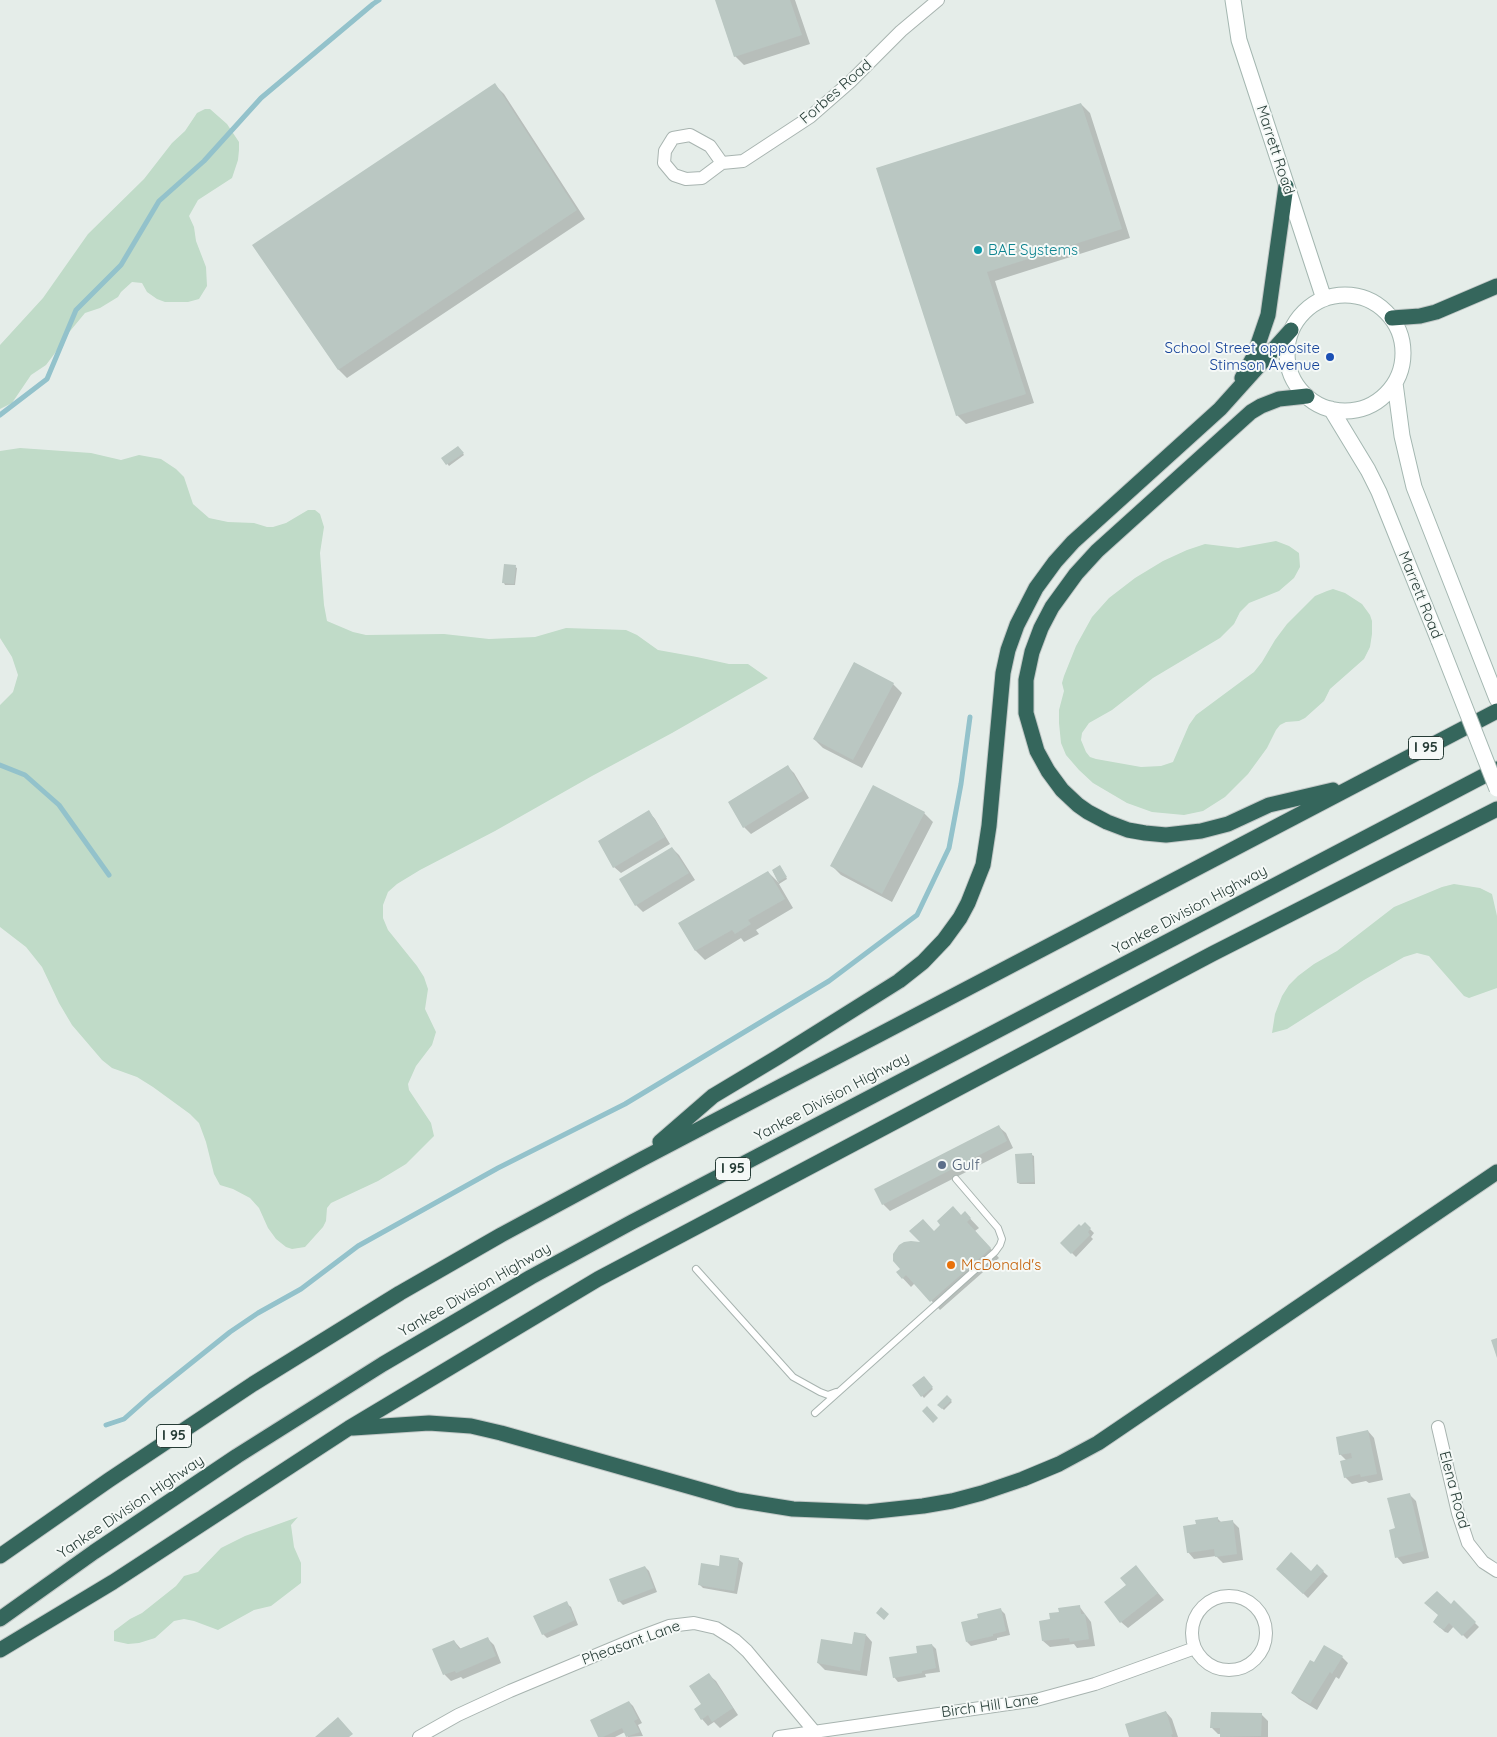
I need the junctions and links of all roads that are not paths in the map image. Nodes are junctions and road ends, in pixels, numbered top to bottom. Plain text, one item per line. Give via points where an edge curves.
1 (938, 0) edge
2 (1233, 0) edge
3 (722, 163) junction
4 (1286, 186) junction
5 (1497, 286) edge
6 (1324, 299) junction
7 (1392, 318) junction
8 (1292, 330) junction
9 (1395, 383) junction
10 (1307, 396) junction
11 (1227, 403) junction
12 (1330, 409) junction
13 (1497, 699) edge
14 (1497, 711) edge
15 (1497, 769) edge
16 (1354, 786) junction
17 (1497, 788) edge
18 (1497, 809) edge
19 (642, 1158) junction
20 (1497, 1172) edge
21 (956, 1179) dead end
22 (696, 1269) dead end
23 (840, 1390) junction
24 (815, 1413) dead end
25 (1438, 1427) dead end
26 (348, 1428) junction
27 (0, 1556) edge
28 (1497, 1571) edge
29 (0, 1619) edge
30 (1195, 1648) junction
31 (0, 1650) edge
32 (814, 1731) junction
33 (419, 1737) edge
34 (779, 1737) edge

1 - 3 street, Forbes Road via 810,117 744,161
2 - 4 main road, Marrett Road via 1238,40
3 - 3 street, Forbes Road via 702,178 686,179 674,175 664,163 665,150 673,138 690,135 710,146
4 - 6 main road, Marrett Road
4 - 11 highway via 1271,301 1264,329 1254,356
5 - 7 highway via 1436,312
6 - 7 main road via 1345,295 1366,299
6 - 8 main road via 1304,311
7 - 9 main road via 1403,348 1401,370
8 - 10 main road via 1288,363 1296,384
8 - 11 highway
9 - 12 main road via 1384,396 1367,407 1345,411
9 - 13 main road via 1402,436 1414,487
10 - 12 main road
10 - 16 highway via 1275,400 1251,412 1076,574 1052,607 1032,652 1026,680 1026,713 1040,758 1069,797 1099,819 1136,832 1166,835 1210,830 1269,805
11 - 19 highway via 1073,542 1044,576 1024,611 1010,643 1003,673 983,864 964,911 944,940 894,984 713,1096
12 - 17 main road, Marrett Road, bridge via 1379,492
14 - 16 highway, I 95
15 - 29 highway, Yankee Division Highway / I 95 via 523,1282 383,1364 237,1456
16 - 19 highway, I 95
18 - 26 highway via 647,1252
19 - 27 highway, I 95 via 450,1264 302,1353 157,1447
20 - 26 highway via 1098,1443 1029,1477 952,1501 867,1512 793,1509 738,1500 472,1426 422,1423
21 - 23 lane via 998,1228 1002,1239 1000,1245
22 - 23 lane via 793,1377 824,1394
23 - 24 lane
25 - 28 street, Elena Road via 1468,1543 1483,1562
26 - 31 highway via 121,1576
30 - 30 street via 1192,1637 1195,1617 1213,1600 1226,1596 1238,1598 1251,1604 1264,1623 1264,1648 1258,1658 1240,1668 1227,1670 1215,1667
30 - 32 street, Birch Hill Lane via 1095,1684 1036,1700
32 - 33 street, Pheasant Lane via 735,1640 716,1628 694,1623 669,1626 636,1638 501,1695
32 - 34 street, Birch Hill Lane

